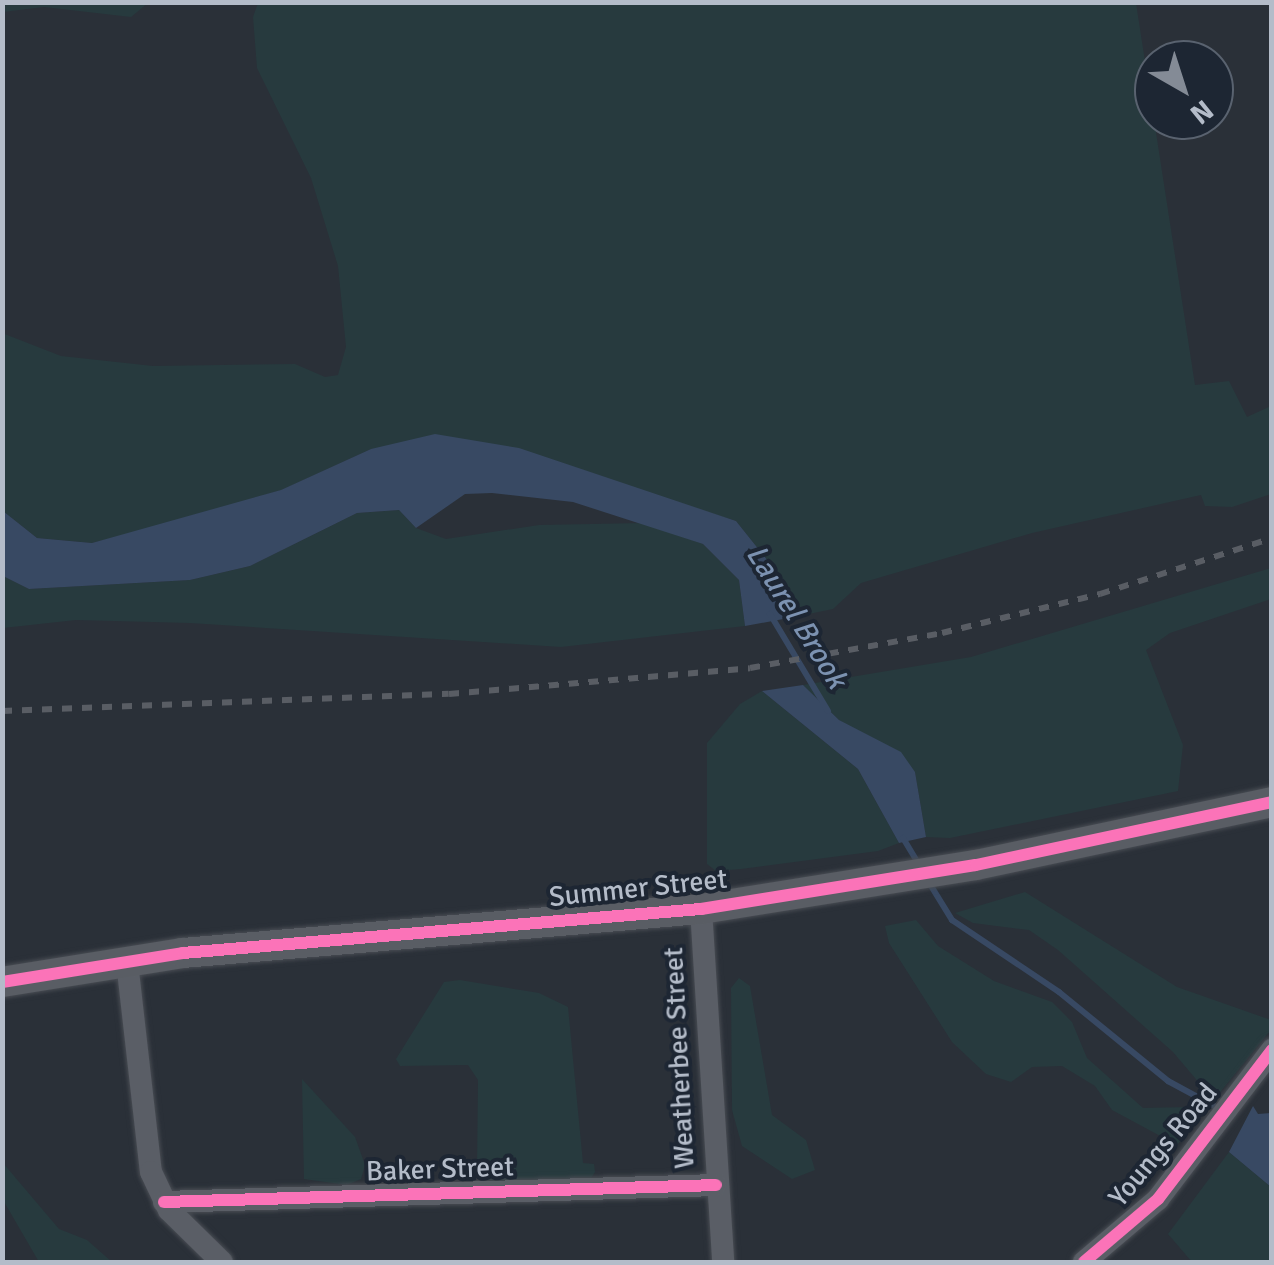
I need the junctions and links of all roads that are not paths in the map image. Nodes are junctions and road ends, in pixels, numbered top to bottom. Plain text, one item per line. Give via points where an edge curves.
1 (1272, 802) edge
2 (700, 909) junction
3 (128, 962) junction
4 (2, 982) edge
5 (1272, 1050) edge
6 (716, 1185) junction
7 (164, 1202) junction
8 (1089, 1260) edge
9 (222, 1262) edge
10 (723, 1262) edge

1 - 2 main road, Summer Street via 877,883
2 - 3 main road, Summer Street
2 - 6 street, Weatherbee Street
3 - 4 main road, Summer Street
3 - 7 street via 144,1136
5 - 8 street, Youngs Road via 1150,1208
6 - 7 street, Baker Street
6 - 10 street, Weatherbee Street
7 - 9 street

